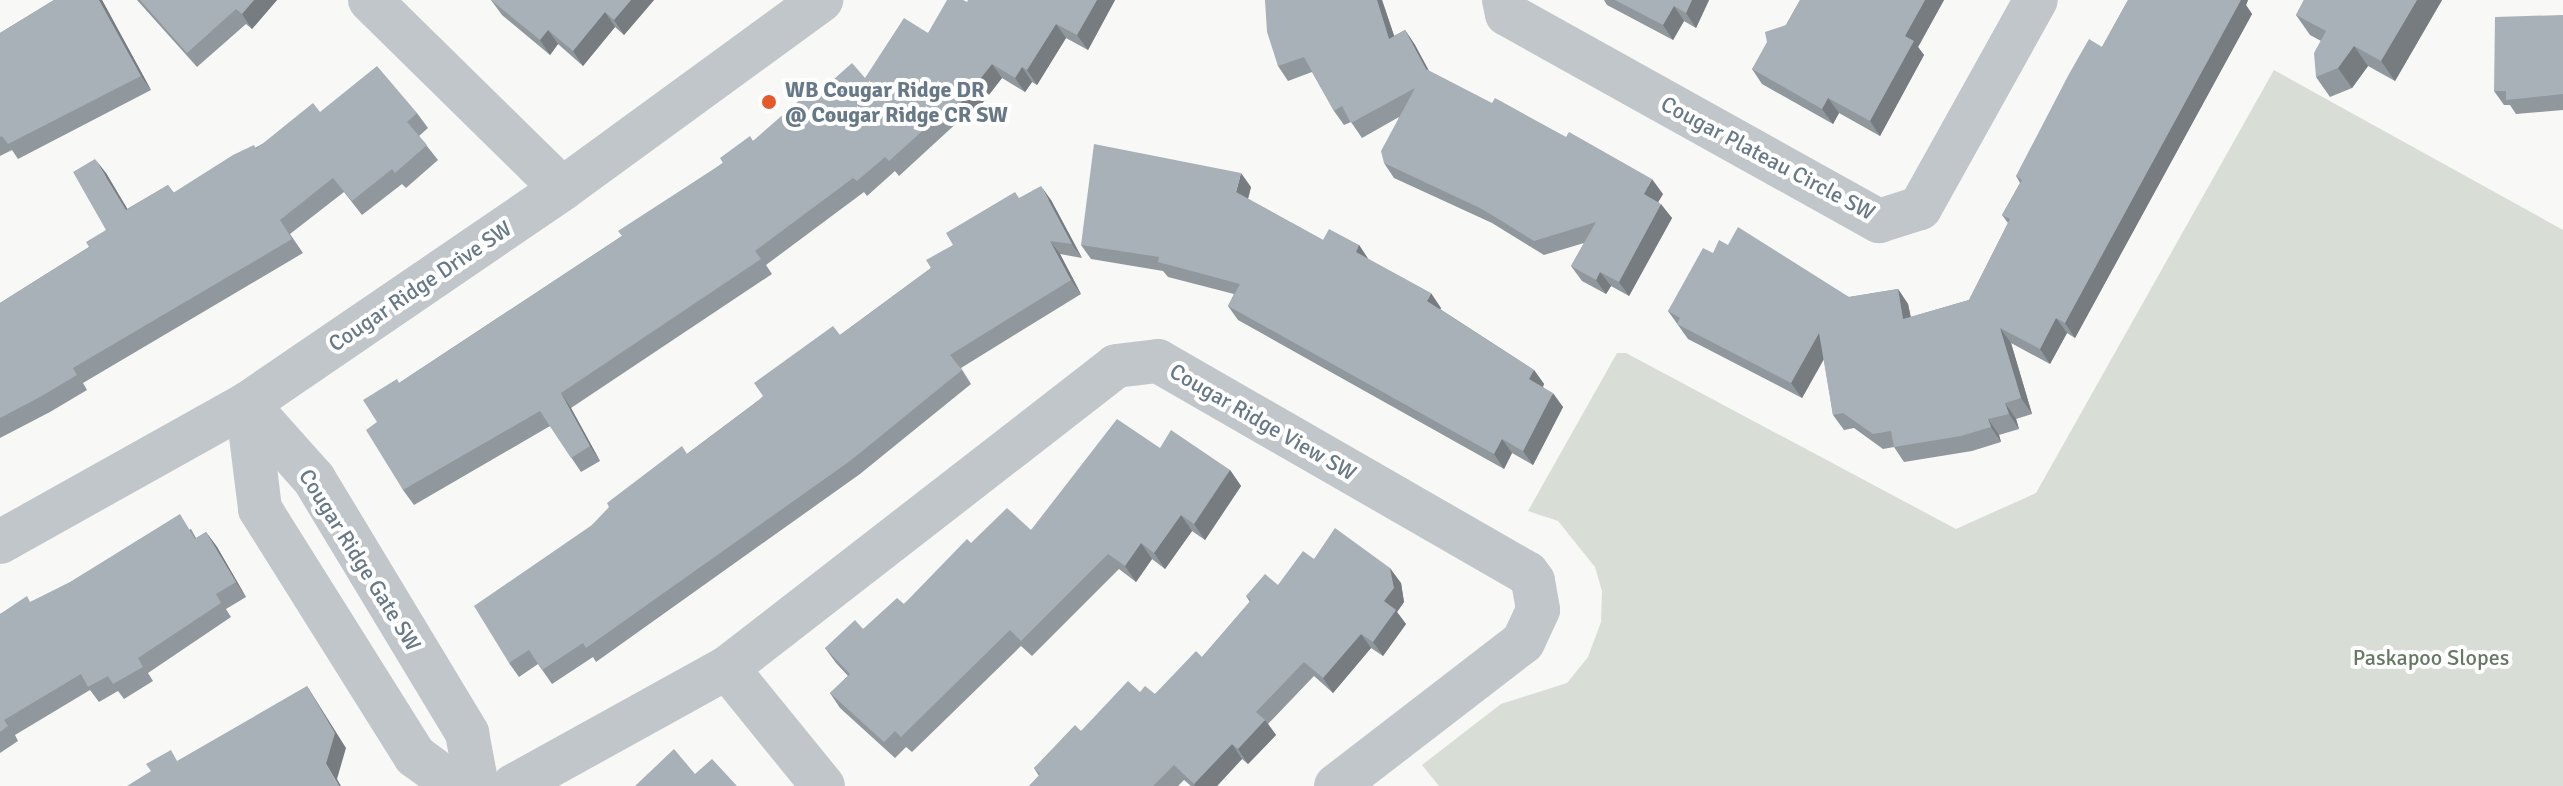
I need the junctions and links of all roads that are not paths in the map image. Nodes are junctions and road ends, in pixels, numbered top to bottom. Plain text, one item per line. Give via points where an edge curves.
1 (370, 0) edge
2 (821, 0) edge
3 (1504, 0) edge
4 (2036, 0) edge
5 (562, 189) junction
6 (247, 404) junction
7 (0, 542) edge
8 (727, 668) junction
9 (456, 786) edge
10 (477, 786) edge
11 (513, 786) edge
12 (823, 786) edge
13 (1336, 786) edge

1 - 5 street
2 - 5 street, Cougar Ridge Drive SW
3 - 4 street, Cougar Plateau Circle SW via 1507,14 1879,221 1920,208
5 - 6 street, Cougar Ridge Drive SW
6 - 7 street, Cougar Ridge Drive SW
6 - 9 street via 260,509 415,756
6 - 10 street, Cougar Ridge Gate SW via 314,479 331,506 467,733
8 - 11 street, Cougar Ridge View SW
8 - 12 street
8 - 13 street, Cougar Ridge View SW via 1116,366 1158,361 1533,581 1538,610 1523,642

